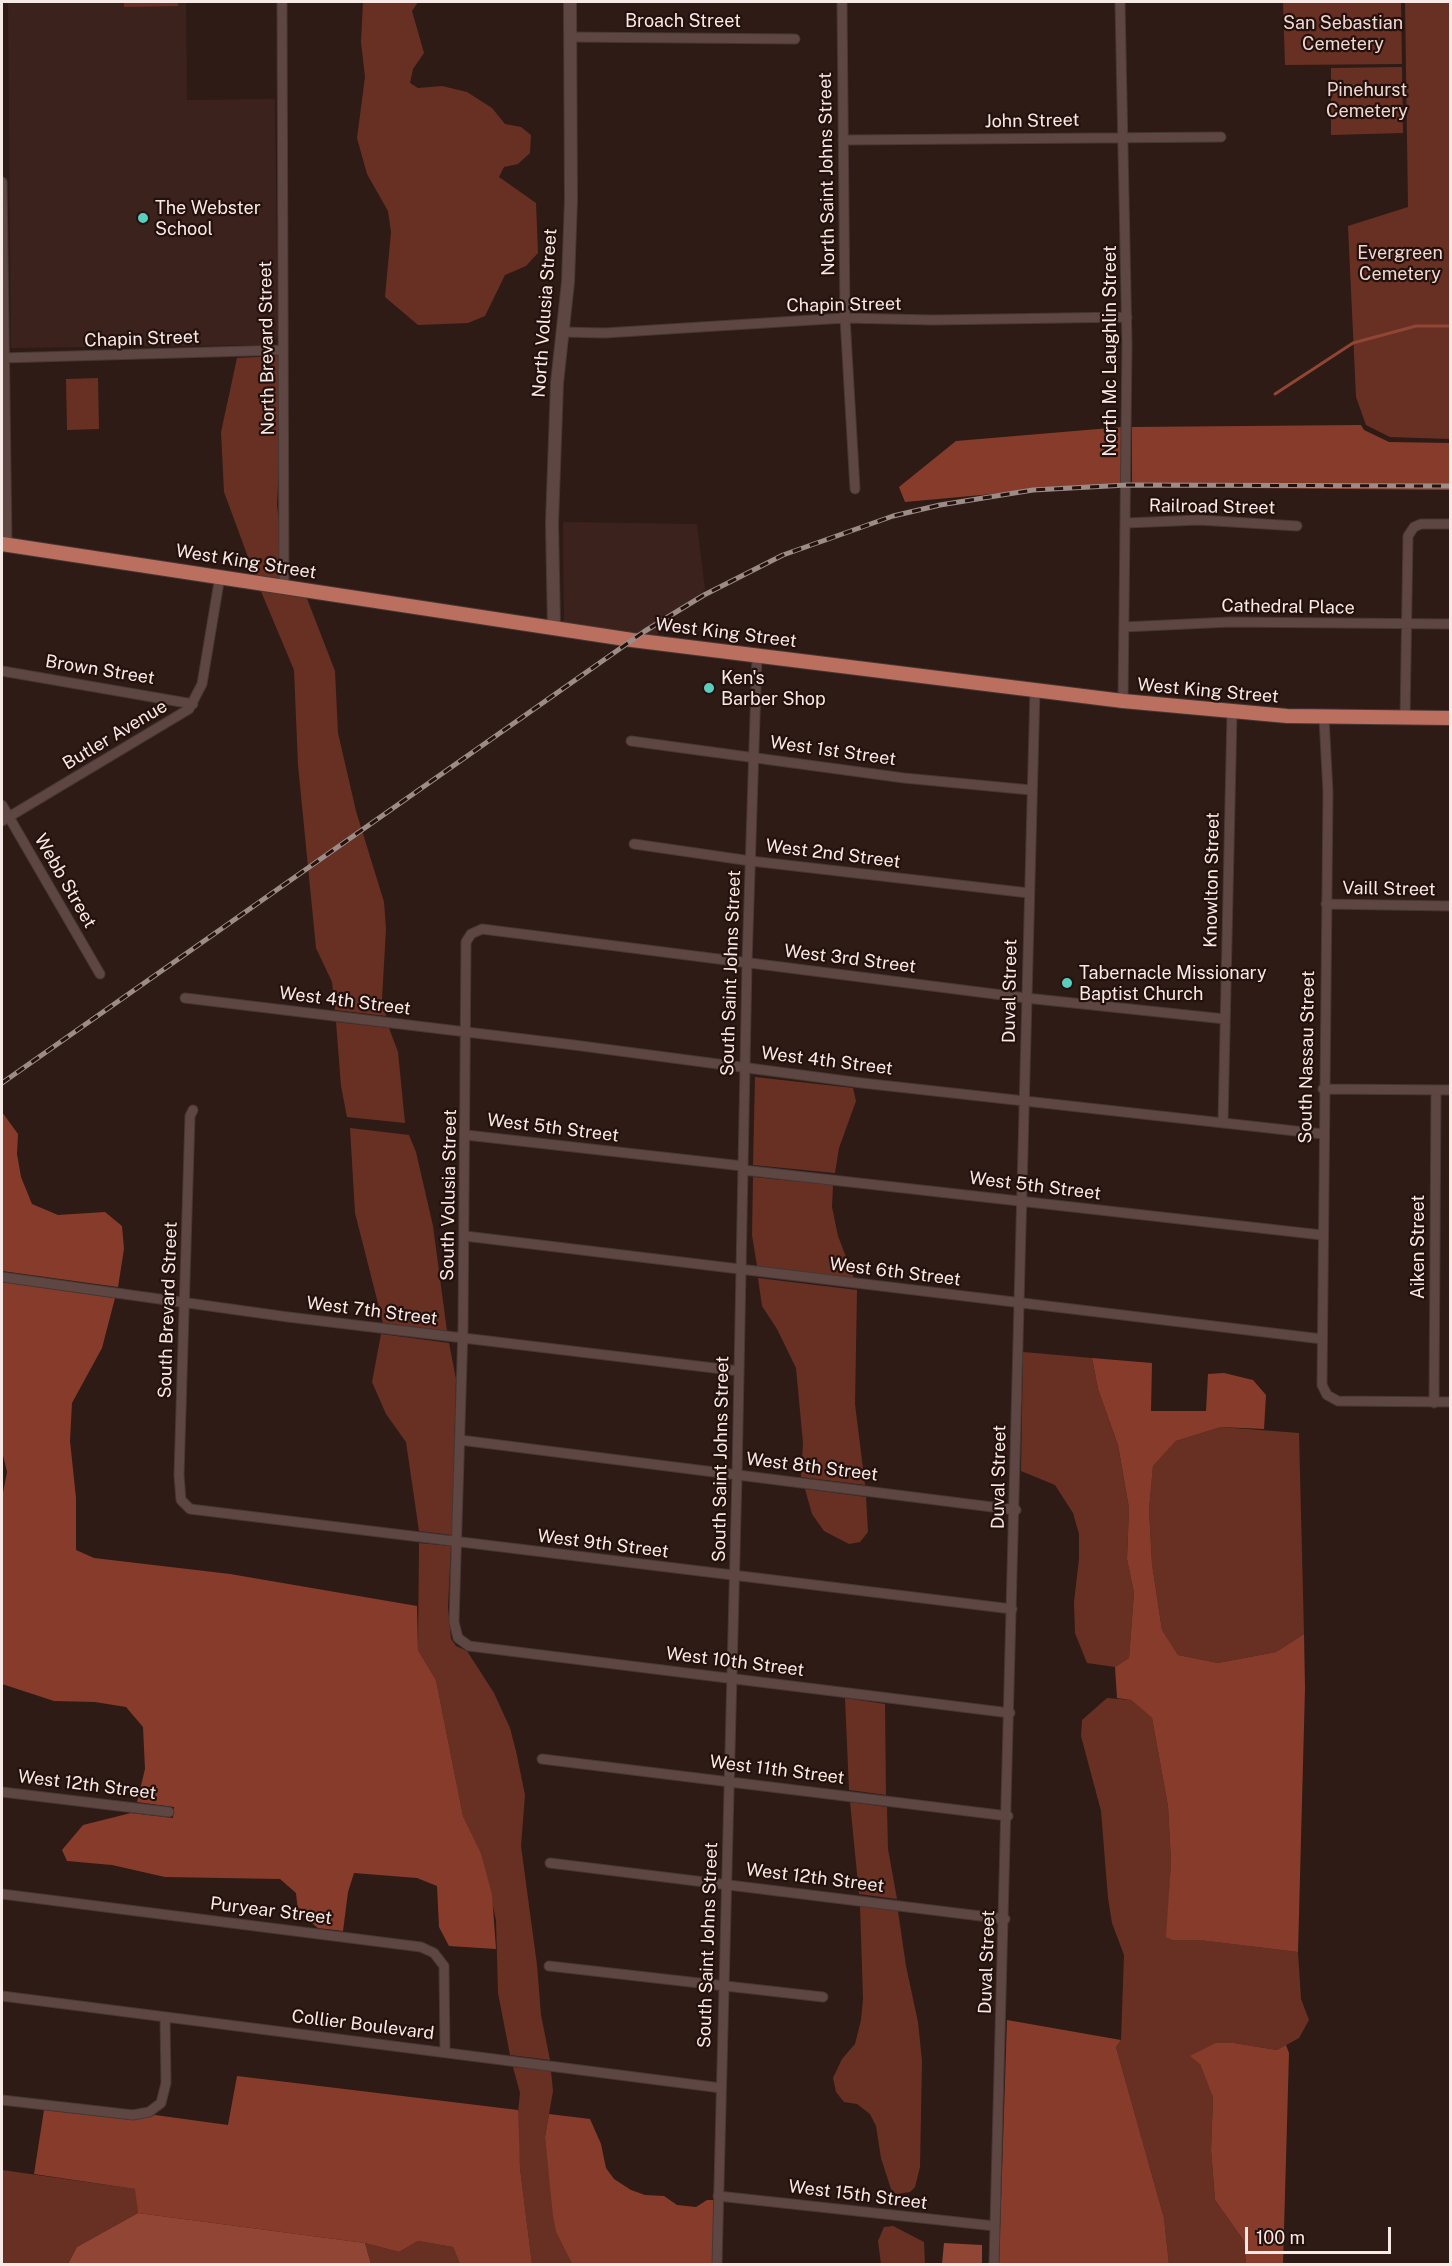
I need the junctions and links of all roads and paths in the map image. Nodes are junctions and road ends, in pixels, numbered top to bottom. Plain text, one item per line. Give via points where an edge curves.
1 (282, 2) edge
2 (570, 2) edge
3 (842, 2) edge
4 (1120, 2) edge
5 (570, 37) junction
6 (795, 39) dead end
7 (1122, 136) junction
8 (1221, 137) dead end
9 (843, 140) junction
10 (2, 182) edge
11 (1127, 317) junction
12 (845, 318) junction
13 (562, 332) junction
14 (283, 351) junction
15 (3, 358) edge
16 (855, 489) dead end
17 (1127, 523) junction
18 (1450, 524) edge
19 (1297, 526) dead end
20 (4, 544) edge
21 (220, 576) junction
22 (284, 587) junction
23 (1450, 624) edge
24 (1406, 625) junction
25 (1124, 627) junction
26 (554, 628) junction
27 (757, 655) junction
28 (2, 671) edge
29 (1035, 689) junction
30 (1123, 701) junction
31 (193, 704) junction
32 (1232, 712) junction
33 (1324, 718) junction
34 (1450, 718) edge
35 (1405, 719) junction
36 (631, 741) dead end
37 (755, 757) junction
38 (1031, 790) junction
39 (2, 806) edge
40 (5, 819) edge
41 (634, 844) dead end
42 (751, 861) junction
43 (1029, 893) junction
44 (1326, 904) junction
45 (1450, 906) edge
46 (471, 934) joint
47 (747, 963) junction
48 (100, 974) dead end
49 (185, 998) dead end
50 (1026, 998) junction
51 (1225, 1019) junction
52 (467, 1032) junction
53 (745, 1068) junction
54 (1323, 1089) junction
55 (1450, 1090) edge
56 (1436, 1091) junction
57 (1024, 1099) junction
58 (193, 1110) dead end
59 (1224, 1122) junction
60 (1323, 1134) junction
61 (466, 1135) junction
62 (743, 1168) junction
63 (1021, 1201) junction
64 (1322, 1235) junction
65 (465, 1236) junction
66 (742, 1270) junction
67 (2, 1277) edge
68 (186, 1303) junction
69 (1019, 1303) junction
70 (462, 1339) junction
71 (1322, 1339) junction
72 (739, 1371) junction
73 (1450, 1402) edge
74 (1434, 1403) junction
75 (460, 1440) junction
76 (737, 1475) junction
77 (190, 1509) joint
78 (1016, 1510) junction
79 (457, 1541) junction
80 (735, 1576) junction
81 (1012, 1609) junction
82 (458, 1638) joint
83 (732, 1678) junction
84 (1010, 1713) junction
85 (542, 1759) dead end
86 (729, 1780) junction
87 (2, 1792) edge
88 (169, 1812) dead end
89 (1008, 1816) junction
90 (550, 1863) dead end
91 (726, 1883) junction
92 (2, 1894) edge
93 (1005, 1919) junction
94 (549, 1966) dead end
95 (723, 1985) junction
96 (2, 1996) edge
97 (823, 1997) dead end
98 (165, 2017) junction
99 (445, 2052) junction
100 (721, 2088) junction
101 (2, 2100) edge
102 (718, 2196) junction
103 (995, 2226) junction
104 (717, 2265) edge
105 (994, 2265) edge

1 - 14 street, North Brevard Street
2 - 5 main road, North Volusia Street
3 - 9 street, North Saint Johns Street
4 - 7 street, North Mc Laughlin Street
5 - 6 street, Broach Street
5 - 13 main road, North Volusia Street via 572,200
7 - 8 street, John Street
7 - 9 street, John Street
7 - 11 street, North Mc Laughlin Street
9 - 12 street, North Saint Johns Street
10 - 15 street
11 - 12 street, Chapin Street
11 - 17 street, North Mc Laughlin Street
12 - 13 street, Chapin Street via 605,333
12 - 16 street, North Saint Johns Street
13 - 26 main road, North Volusia Street via 552,523
14 - 15 street, Chapin Street
14 - 22 street, North Brevard Street
15 - 20 street
17 - 19 street, Railroad Street via 1199,520
17 - 25 street, North Mc Laughlin Street
18 - 24 street via 1421,524 1408,536
20 - 21 main road, West King Street
21 - 22 main road, West King Street
21 - 31 street, Butler Avenue via 202,684
22 - 26 main road, West King Street
23 - 24 street, Cathedral Place
24 - 25 street, Cathedral Place via 1221,622
24 - 35 street
25 - 30 street, North Mc Laughlin Street
26 - 27 main road, West King Street
27 - 29 main road, West King Street
27 - 37 street, South Saint Johns Street
28 - 31 street, Brown Street
29 - 30 main road, West King Street
29 - 38 street, Duval Street
30 - 32 main road, West King Street
31 - 40 street, Butler Avenue via 182,715
32 - 33 main road, West King Street
32 - 51 street, Knowlton Street
33 - 35 main road, West King Street
33 - 44 street, South Nassau Street via 1328,792
34 - 35 main road, West King Street
36 - 37 street, West 1st Street
37 - 38 street, West 1st Street via 904,778
37 - 42 street, South Saint Johns Street
38 - 43 street, Duval Street
39 - 40 street, Webb Street
40 - 48 street, Webb Street
41 - 42 street, West 2nd Street
42 - 43 street, West 2nd Street
42 - 47 street, South Saint Johns Street
43 - 50 street, Duval Street
44 - 45 street, Vaill Street
44 - 54 street, South Nassau Street
46 - 47 street, West 3rd Street via 482,929
46 - 52 street, South Volusia Street via 466,942
47 - 50 street, West 3rd Street
47 - 53 street, South Saint Johns Street
49 - 52 street, West 4th Street
50 - 51 street, West 3rd Street
50 - 57 street, Duval Street
51 - 59 street, Knowlton Street
52 - 53 street, West 4th Street
52 - 61 street, South Volusia Street
53 - 57 street, West 4th Street
53 - 62 street, South Saint Johns Street
54 - 56 street
54 - 60 street, South Nassau Street
55 - 56 street
56 - 74 street, Aiken Street
57 - 59 street, West 4th Street
57 - 63 street, Duval Street
58 - 68 street, South Brevard Street
59 - 60 street, West 4th Street
60 - 64 street, South Nassau Street
61 - 62 street, West 5th Street
61 - 65 street, South Volusia Street
62 - 63 street, West 5th Street
62 - 66 street, South Saint Johns Street
63 - 64 street, West 5th Street
63 - 69 street, Duval Street
64 - 71 street, South Nassau Street
65 - 66 street, West 6th Street
65 - 70 street, South Volusia Street
66 - 69 street, West 6th Street
66 - 72 street, South Saint Johns Street
67 - 68 street, West 7th Street
68 - 70 street, West 7th Street
68 - 77 street, South Brevard Street via 179,1475 182,1500
69 - 71 street, West 6th Street
69 - 78 street, Duval Street
70 - 72 street, West 7th Street
70 - 75 street, South Volusia Street
71 - 74 street, South Nassau Street via 1322,1384 1327,1395 1338,1401
72 - 76 street, South Saint Johns Street
73 - 74 street
75 - 76 street, West 8th Street
75 - 79 street, South Volusia Street
76 - 78 street, West 8th Street
76 - 80 street, South Saint Johns Street
77 - 79 street, West 9th Street
78 - 81 street, Duval Street
79 - 80 street, West 9th Street
79 - 82 street, South Volusia Street via 454,1622
80 - 81 street, West 9th Street
80 - 83 street, South Saint Johns Street
81 - 84 street, Duval Street
82 - 83 street, West 10th Street via 470,1646
83 - 84 street, West 10th Street
83 - 86 street, South Saint Johns Street
84 - 89 street, Duval Street
85 - 86 street, West 11th Street
86 - 89 street, West 11th Street
86 - 91 street, South Saint Johns Street
87 - 88 street, West 12th Street
89 - 93 street, Duval Street
90 - 91 street, West 12th Street
91 - 93 street, West 12th Street
91 - 95 street, South Saint Johns Street
92 - 99 street, Puryear Street via 421,1947 434,1953 444,1966
93 - 103 street, Duval Street
94 - 95 street
95 - 97 street
95 - 100 street, South Saint Johns Street
96 - 98 street, Collier Boulevard
98 - 99 street, Collier Boulevard
98 - 101 street via 166,2083 161,2103 149,2112 133,2115
99 - 100 street, Collier Boulevard
100 - 102 street, South Saint Johns Street
102 - 103 street, West 15th Street
102 - 104 street, South Saint Johns Street
103 - 105 street, Duval Street

